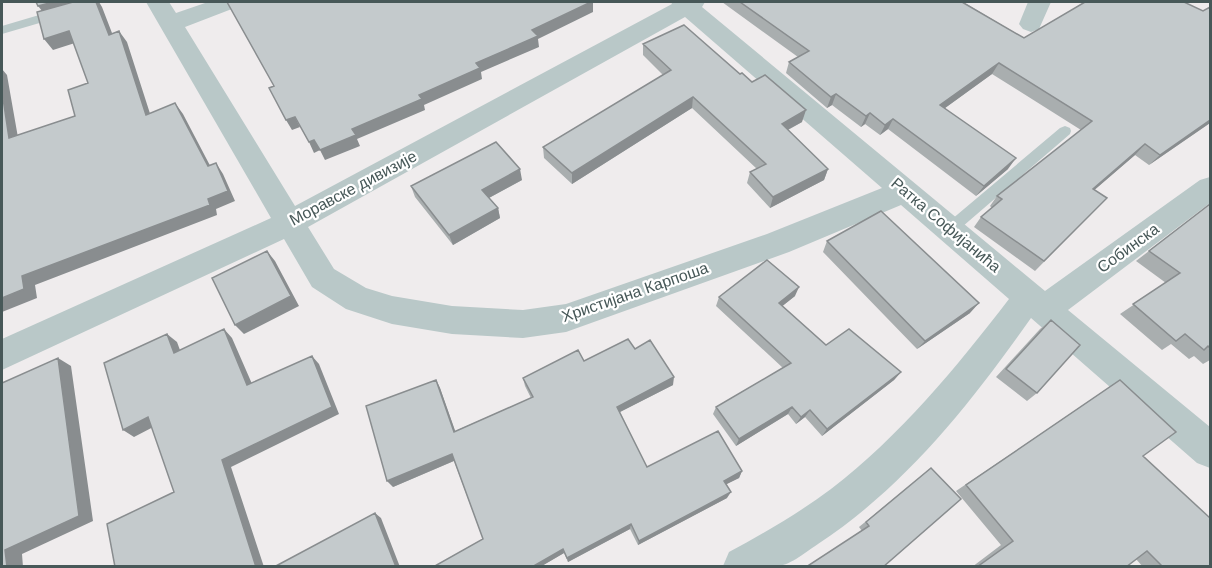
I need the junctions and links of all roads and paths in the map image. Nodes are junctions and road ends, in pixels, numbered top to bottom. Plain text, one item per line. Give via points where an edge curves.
1 (229, 2) edge
2 (1039, 2) edge
3 (688, 3) edge
4 (66, 11) edge
5 (165, 12) edge
6 (1031, 24) dead end
7 (2, 30) edge
8 (1065, 132) dead end
9 (1210, 188) edge
10 (904, 191) junction
11 (291, 222) junction
12 (950, 229) junction
13 (1038, 302) junction
14 (2, 356) edge
15 (1210, 450) edge
16 (743, 567) edge

1 - 5 street
2 - 6 street
3 - 10 street, Ратка Софијанића
3 - 11 street, Моравске дивизије
4 - 7 lane
5 - 11 street, Христијана Карпоша
8 - 12 lane
9 - 13 street, Собинска
10 - 11 street, Христијана Карпоша via 778,243 648,290 566,318 523,324 452,320 392,310 357,299 323,278
10 - 12 street, Ратка Софијанића
11 - 14 street, Моравске дивизије
12 - 13 street, Ратка Софијанића
13 - 15 street, Ратка Софијанића
13 - 16 street, Собинска via 913,441 810,527

